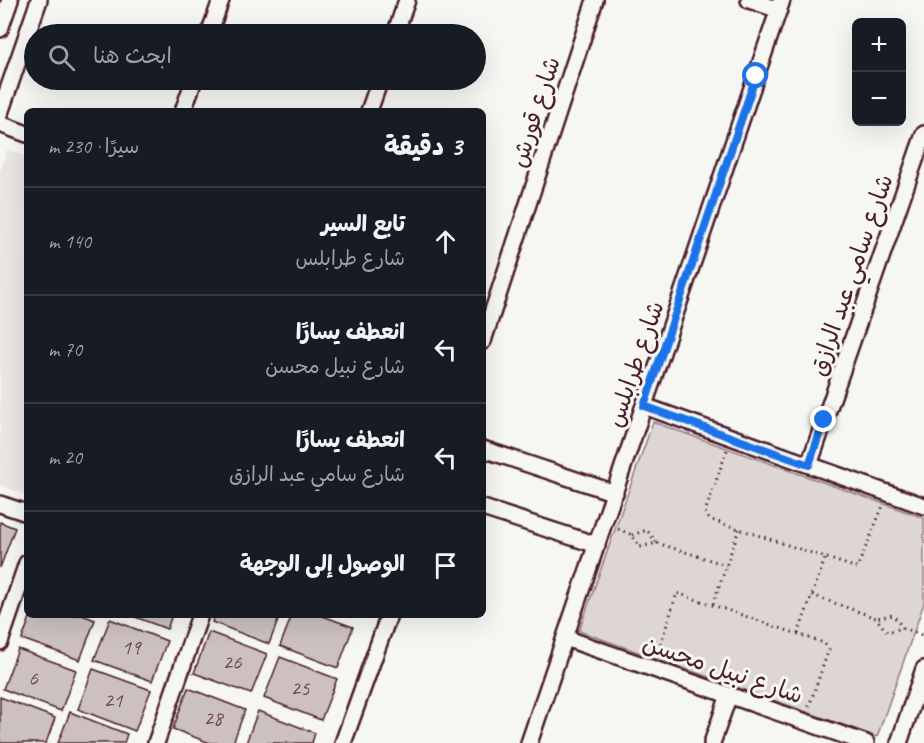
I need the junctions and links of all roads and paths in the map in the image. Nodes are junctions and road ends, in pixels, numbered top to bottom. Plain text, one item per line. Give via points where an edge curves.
1 (10, 0) edge
2 (39, 0) edge
3 (221, 0) edge
4 (407, 0) edge
5 (595, 0) edge
6 (749, 0) edge
7 (781, 5) edge
8 (31, 24) edge
9 (213, 24) edge
10 (399, 24) edge
11 (0, 29) edge
12 (24, 43) edge
13 (190, 90) edge
14 (376, 90) edge
15 (184, 108) edge
16 (370, 108) edge
17 (0, 113) edge
18 (0, 124) edge
19 (24, 133) edge
20 (924, 134) edge
21 (486, 331) edge
22 (644, 406) junction
23 (732, 437) junction
24 (486, 450) edge
25 (809, 465) junction
26 (615, 493) junction
27 (888, 493) junction
28 (0, 504) edge
29 (924, 506) edge
30 (486, 509) edge
31 (24, 512) edge
32 (739, 530) junction
33 (657, 543) junction
34 (597, 545) junction
35 (825, 559) junction
36 (726, 565) junction
37 (24, 572) edge
38 (812, 595) junction
39 (713, 604) junction
40 (199, 618) edge
41 (387, 618) edge
42 (876, 618) junction
43 (903, 628) junction
44 (798, 634) junction
45 (924, 636) edge
46 (565, 638) junction
47 (0, 642) edge
48 (653, 668) junction
49 (924, 669) edge
50 (729, 695) junction
51 (804, 721) junction
52 (156, 743) edge
53 (343, 743) edge
54 (529, 743) edge
55 (712, 743) edge
56 (866, 743) edge
57 (899, 743) edge

1 - 11 street
2 - 8 street
3 - 9 street
4 - 10 street
5 - 21 street, شارع قورش
6 - 7 street
7 - 22 street, شارع طرابلس
12 - 17 street
13 - 15 street
14 - 16 street
18 - 19 street
20 - 25 street, شارع سامي عبد الرازق
22 - 23 street
22 - 26 street, شارع طرابلس
23 - 25 street
23 - 32 path via 705,517
24 - 26 street
25 - 27 street
26 - 34 street, شارع طرابلس
27 - 29 street
27 - 35 path via 859,566 853,568
28 - 31 street
30 - 34 street
32 - 35 path
32 - 36 path
33 - 33 path via 640,547 632,535 647,530
33 - 36 path
34 - 46 street, شارع طرابلس
35 - 38 path
36 - 39 path
37 - 47 street
38 - 42 path
38 - 44 path
39 - 44 path
39 - 48 path via 677,592
40 - 52 street
41 - 53 street
42 - 43 path via 893,615
42 - 43 path via 887,632
43 - 45 path
44 - 51 path via 824,643 829,650
46 - 48 street, شارع نبيل محسن
46 - 54 street, شارع طرابلس
48 - 50 street, شارع نبيل محسن
49 - 57 street
50 - 51 street, شارع نبيل محسن
50 - 55 street
51 - 56 street, شارع نبيل محسن

